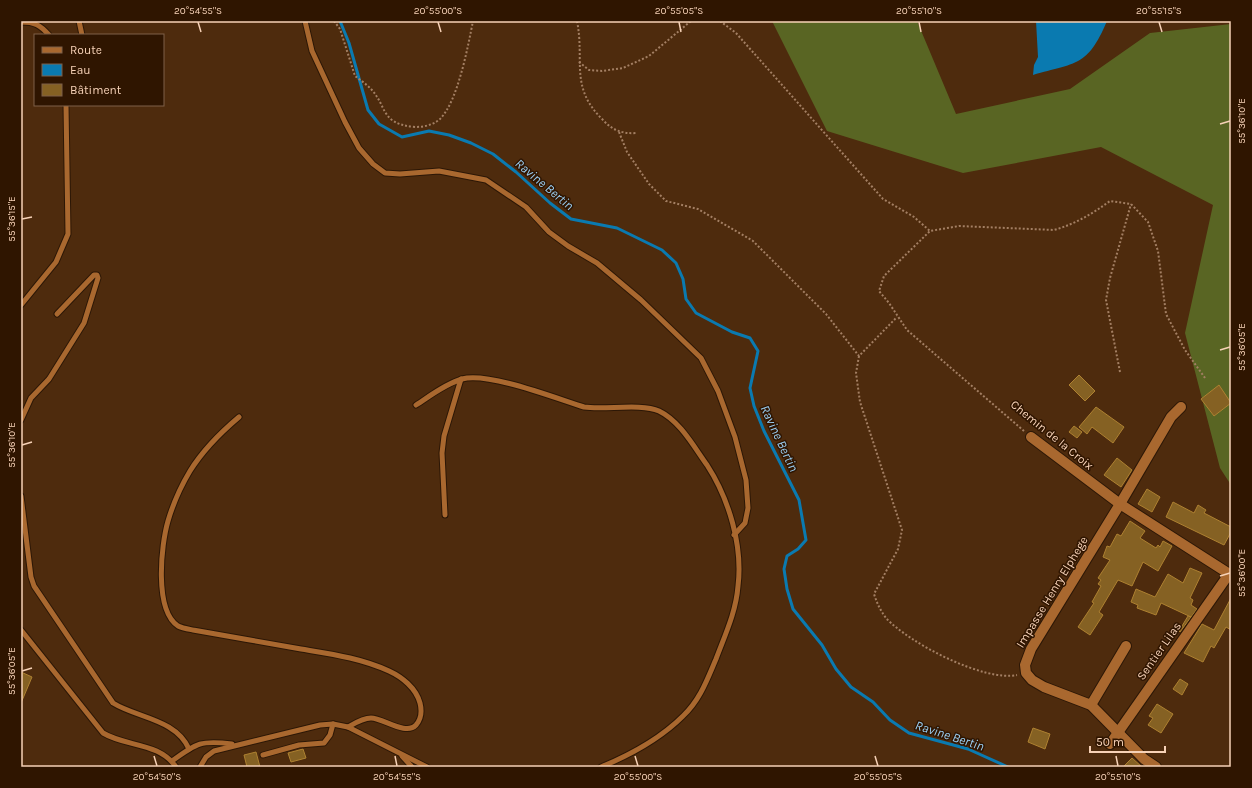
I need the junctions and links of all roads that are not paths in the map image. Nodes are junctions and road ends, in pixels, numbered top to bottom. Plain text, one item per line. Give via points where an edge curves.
1 (80, 21) edge
2 (306, 21) edge
3 (21, 22) edge
4 (48, 34) edge
5 (82, 34) edge
6 (66, 106) edge
7 (21, 305) edge
8 (57, 314) dead end
9 (461, 379) junction
10 (416, 405) dead end
11 (1181, 407) dead end
12 (239, 417) dead end
13 (21, 420) edge
14 (1031, 437) road end
15 (21, 496) edge
16 (1120, 504) junction
17 (445, 515) dead end
18 (734, 535) junction
19 (1230, 574) edge
20 (21, 630) edge
21 (1126, 646) dead end
22 (1091, 705) junction
23 (333, 724) junction
24 (348, 727) junction
25 (1117, 732) junction
26 (235, 744) junction
27 (1110, 744) dead end
28 (189, 749) junction
29 (399, 752) junction
30 (263, 756) dead end
31 (172, 761) junction
32 (176, 767) edge
33 (200, 767) edge
34 (412, 767) edge
35 (427, 767) edge
36 (601, 767) edge
37 (1156, 767) edge

1 - 5 lane
2 - 18 lane via 312,51 345,122 359,148 373,164 385,173 439,171 486,180 526,207 549,232 597,263 641,300 701,358 718,390 735,437 746,480 748,508 745,523
3 - 4 lane via 33,22 42,26
6 - 7 lane via 68,234 56,262
8 - 13 lane via 88,280 97,275 84,323 49,379 31,398
9 - 10 lane
9 - 17 lane via 443,448
9 - 18 lane via 476,378 501,382 584,407 647,408 659,411 671,419 690,441 716,480 730,515
11 - 16 street, Impasse Henry Elphege via 1171,417
12 - 24 lane via 203,451 179,494 167,529 161,571 164,602 178,626 352,658 389,671 405,681 419,699 422,710 420,719 415,727 410,729 392,725 382,719 369,718
14 - 16 street, Chemin de la Croix
15 - 28 lane via 32,577 41,598 113,703 165,725 185,739
16 - 19 street, Chemin de la Croix
16 - 22 street, Impasse Henry Elphege via 1031,649 1025,665 1026,673 1032,680
18 - 36 lane via 737,551 737,593 731,621 703,691 677,721 622,758
19 - 25 street, Sentier Lilas
20 - 31 lane via 102,733 154,749
21 - 22 street
22 - 25 street
23 - 24 lane
23 - 26 lane
23 - 30 lane via 324,743 299,745
24 - 29 lane
25 - 27 street, Sentier Lilas
25 - 37 street via 1144,759
26 - 28 lane via 208,742
26 - 33 lane via 214,751 206,757
28 - 31 lane
29 - 34 lane
29 - 35 lane
31 - 32 lane

